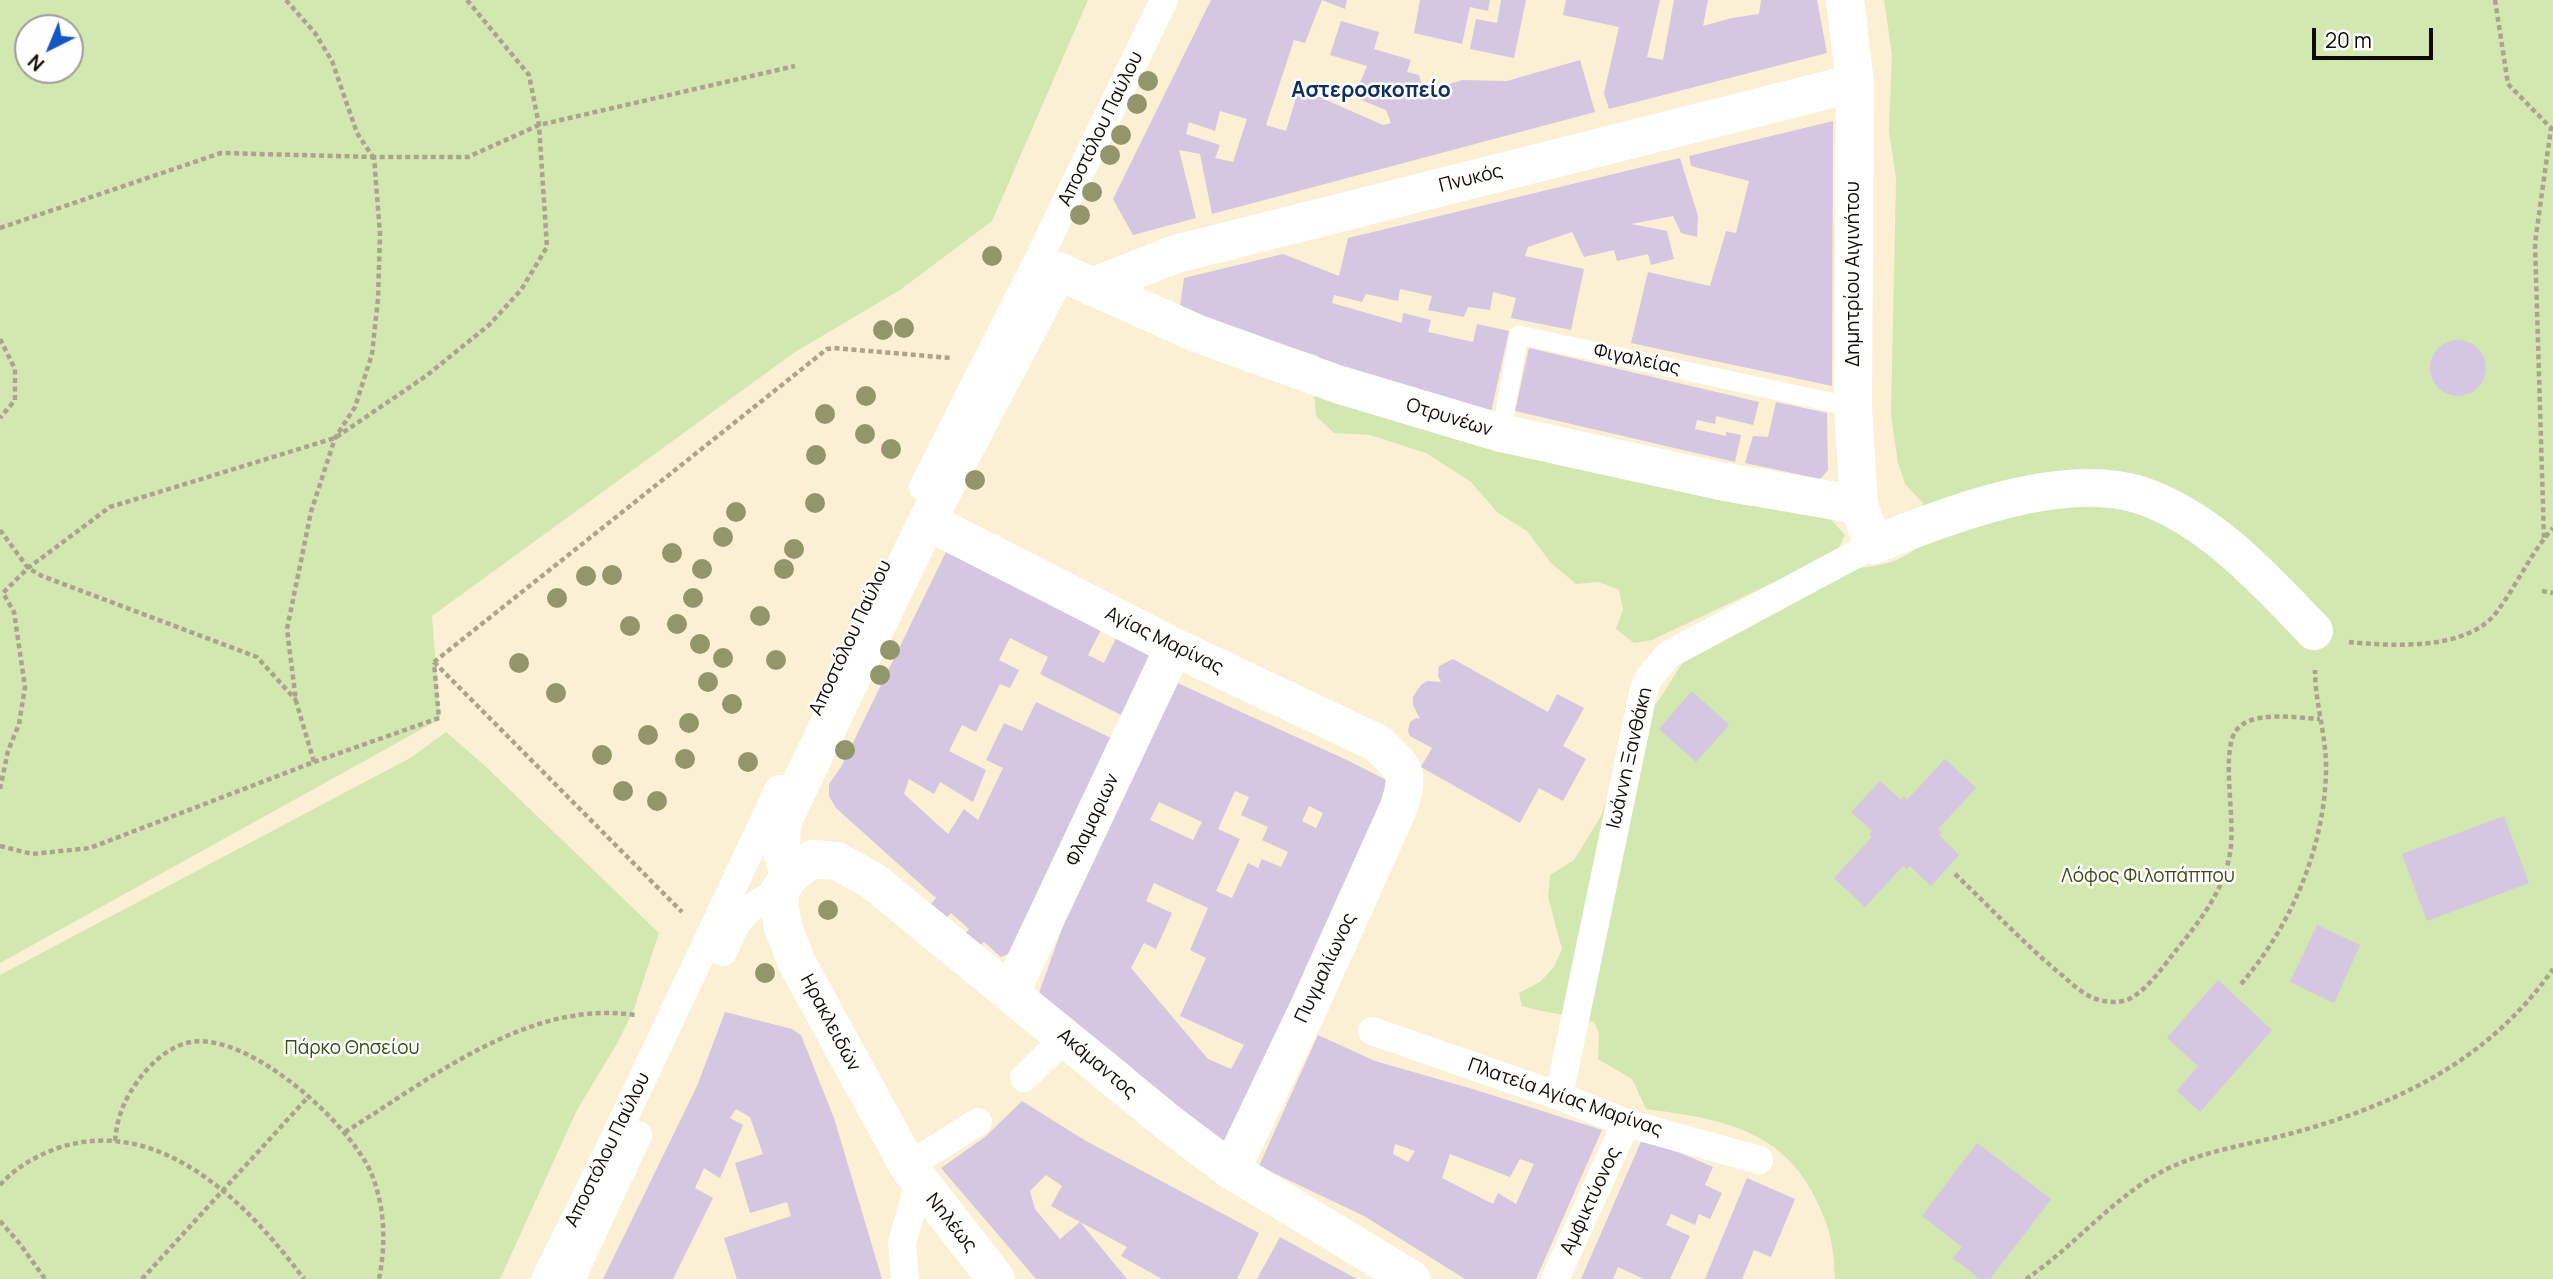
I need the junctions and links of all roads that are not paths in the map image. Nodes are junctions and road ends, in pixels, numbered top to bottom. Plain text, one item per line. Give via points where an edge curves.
1 (1164, 0) edge
2 (1845, 0) edge
3 (1855, 83) junction
4 (1063, 273) junction
5 (1853, 407) junction
6 (1501, 433) junction
7 (1859, 505) junction
8 (919, 517) junction
9 (1873, 545) junction
10 (2314, 631) road end
11 (1174, 647) junction
12 (1399, 763) joint
13 (784, 884) junction
14 (1011, 992) junction
15 (1372, 1031) dead end
16 (1066, 1037) junction
17 (1024, 1078) dead end
18 (1559, 1096) junction
19 (978, 1122) dead end
20 (1626, 1123) junction
21 (1759, 1160) dead end
22 (1231, 1170) junction
23 (913, 1175) junction
24 (545, 1279) edge
25 (571, 1279) edge
26 (905, 1279) edge
27 (996, 1279) edge
28 (1411, 1279) edge
29 (1555, 1279) edge

1 - 4 street, Αποστόλου Παύλου
2 - 3 street, Δημητρίου Αιγινήτου
3 - 4 street, Πνυκός via 1176,254
3 - 5 street, Δημητρίου Αιγινήτου
4 - 6 street, Οτρυνέων via 1196,333 1337,384
4 - 8 street, Αποστόλου Παύλου
4 - 8 street, Αποστόλου Παύλου via 986,365
5 - 6 lane, Φιγαλείας via 1519,334
5 - 7 street, Δημητρίου Αιγινήτου
6 - 7 street, Οτρυνέων via 1720,481
7 - 9 street, Δημητρίου Αιγινήτου
8 - 11 street, Αγίας Μαρίνας
8 - 13 street, Αποστόλου Παύλου via 784,818 779,840
8 - 24 street, Αποστόλου Παύλου
9 - 10 street via 1954,513 2018,498 2087,488 2115,489 2140,495 2193,521 2231,550
9 - 18 street, Ιωάννη Ξανθάκη via 1668,655 1648,679
11 - 12 street, Αγίας Μαρίνας via 1377,743
11 - 14 street, Φλαμαριων
12 - 22 street, Πυγμαλίωνος via 1406,784 1398,809
13 - 14 street, Ακάμαντος via 813,859 837,861 873,881
13 - 23 street, Ηρακλειδών via 783,927 797,963
13 - 25 street, Αποστόλου Παύλου via 746,910 736,923
14 - 16 street, Ακάμαντος
15 - 18 street, Πλατεία Αγίας Μαρίνας
16 - 17 street
16 - 22 street, Ακάμαντος
18 - 20 street, Πλατεία Αγίας Μαρίνας
19 - 23 street
20 - 21 street, Πλατεία Αγίας Μαρίνας
20 - 29 street, Αμφικτύονος
22 - 28 street, Ακάμαντος
23 - 26 street via 902,1243
23 - 27 street, Νηλέως

